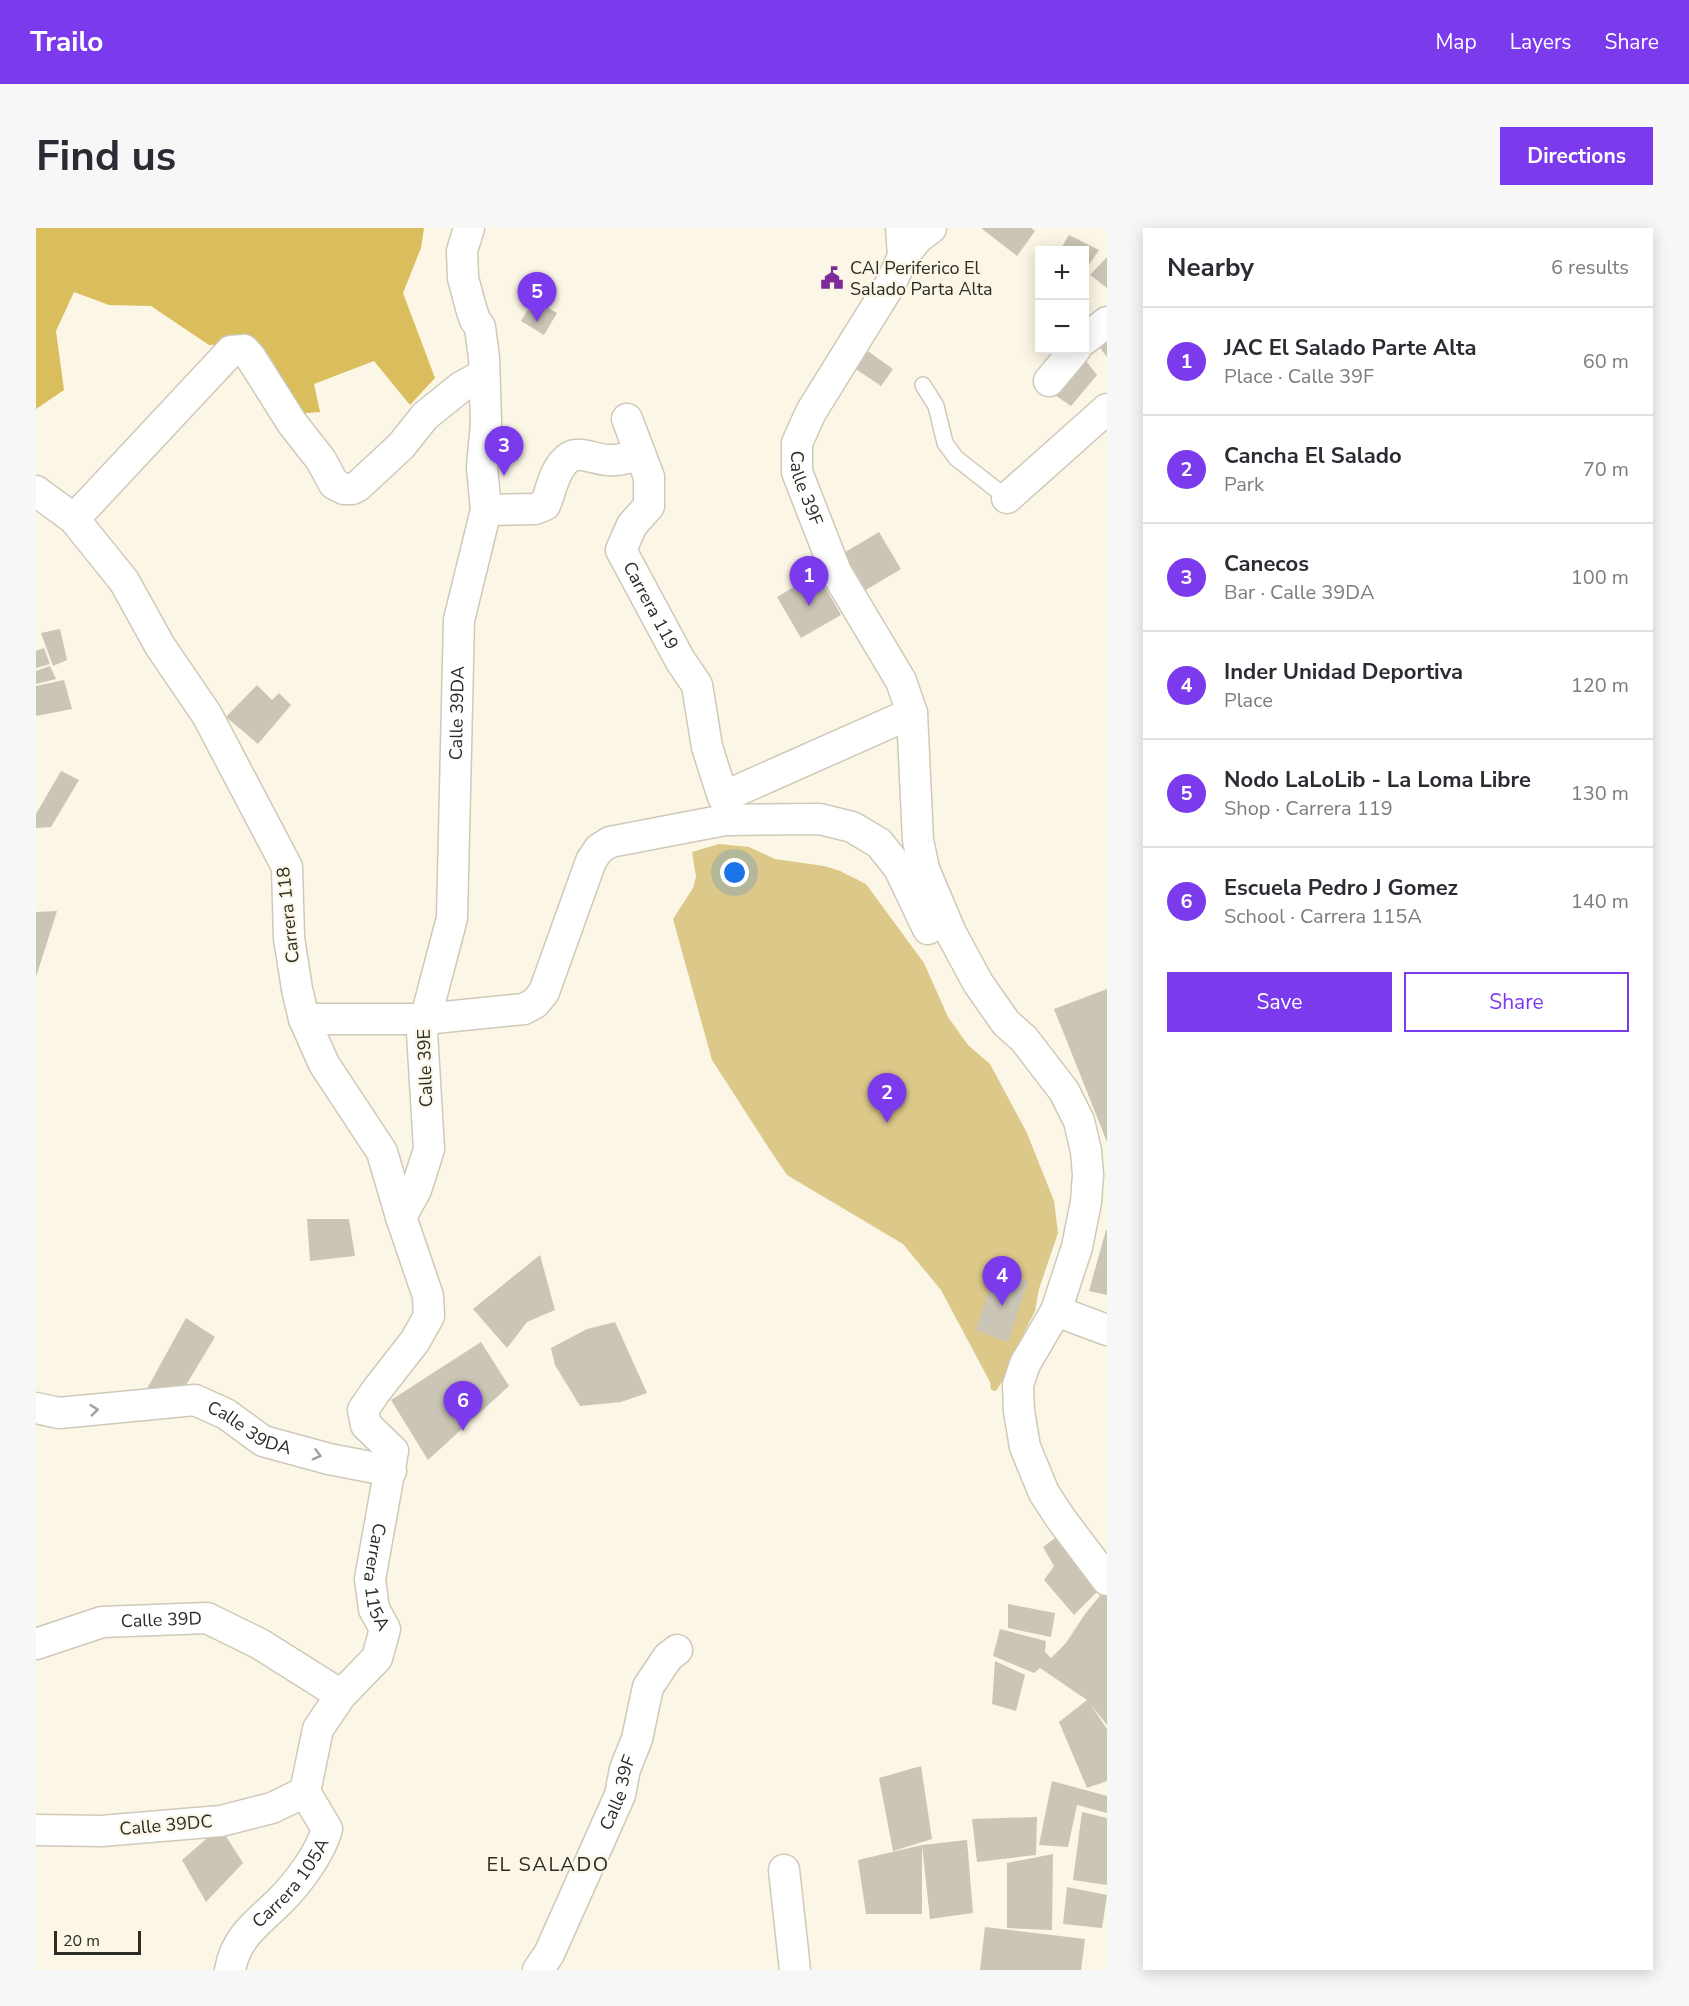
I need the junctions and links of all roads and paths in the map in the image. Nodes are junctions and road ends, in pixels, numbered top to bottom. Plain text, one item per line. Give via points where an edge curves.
1 (931, 228) edge
2 (466, 230) edge
3 (902, 242) edge
4 (1107, 322) edge
5 (1089, 336) edge
6 (1072, 354) edge
7 (483, 375) junction
8 (1049, 381) dead end
9 (923, 385) dead end
10 (1107, 408) edge
11 (627, 419) dead end
12 (640, 453) junction
13 (36, 491) edge
14 (1007, 498) joint
15 (486, 510) junction
16 (74, 519) junction
17 (912, 713) junction
18 (452, 918) joint
19 (304, 1018) junction
20 (424, 1019) junction
21 (1006, 1023) junction
22 (401, 1217) junction
23 (1056, 1311) junction
24 (429, 1316) joint
25 (1107, 1330) edge
26 (36, 1408) edge
27 (390, 1471) junction
28 (1107, 1580) edge
29 (36, 1644) edge
30 (677, 1650) dead end
31 (341, 1695) junction
32 (299, 1796) junction
33 (36, 1830) edge
34 (784, 1870) dead end
35 (230, 1970) edge
36 (538, 1970) edge
37 (795, 1970) edge

1 - 3 street, Calle 39F via 918,238
2 - 7 street, Calle 39DA via 463,278 480,327
3 - 17 street, Calle 39F via 891,283 811,412 797,443 796,472 836,572 901,681
4 - 5 street
6 - 8 street
7 - 15 street, Calle 39DA via 486,423 482,467
7 - 16 street via 425,416 401,446 364,481 344,489 334,484 251,358 244,350 231,351
9 - 14 lane via 936,406 945,443 956,458
10 - 14 street
11 - 12 street, Carrera 119
12 - 15 street via 624,460 573,455 564,461 554,478 545,505 535,509
12 - 17 street, Carrera 119 via 649,477 649,506 632,525 621,550 697,685 707,747 723,797
13 - 16 street, Carrera 118
15 - 18 street, Calle 39DA via 459,620
16 - 19 street, Carrera 118 via 124,581 160,646 207,715 287,867 289,938
17 - 21 street, Calle 39F via 918,840 924,869 951,933 978,983
18 - 20 street, Calle 39E
19 - 20 street
19 - 22 street, Carrera 118 via 324,1064 382,1152
20 - 21 street via 524,1009 535,1003 544,992 591,861 610,842 724,820 820,819 852,827 879,843 899,868 954,982 963,993
20 - 22 street, Calle 39E via 429,1149 416,1190
21 - 23 street via 1024,1039 1064,1091 1079,1121 1086,1151 1086,1202 1077,1247
22 - 24 street, Carrera 118 via 428,1296
23 - 25 street
23 - 28 street via 1025,1364 1018,1384 1025,1447 1044,1493
24 - 27 street, Carrera 115A via 363,1410 366,1425 393,1451
26 -> 27 street, Calle 39DA via 59,1413 195,1400 226,1414 263,1441
27 - 31 street, Carrera 115A via 370,1579 374,1609 385,1629 376,1658
29 - 31 street, Calle 39D via 102,1622 207,1618 260,1644
30 - 36 street, Calle 39F via 648,1687 620,1796 549,1954
31 - 32 street, Carrera 115A via 318,1729
32 - 33 street, Calle 39DC via 272,1808 221,1821 101,1831
32 - 35 street, Carrera 105A via 327,1829 323,1842 283,1898 242,1936
34 - 37 street

